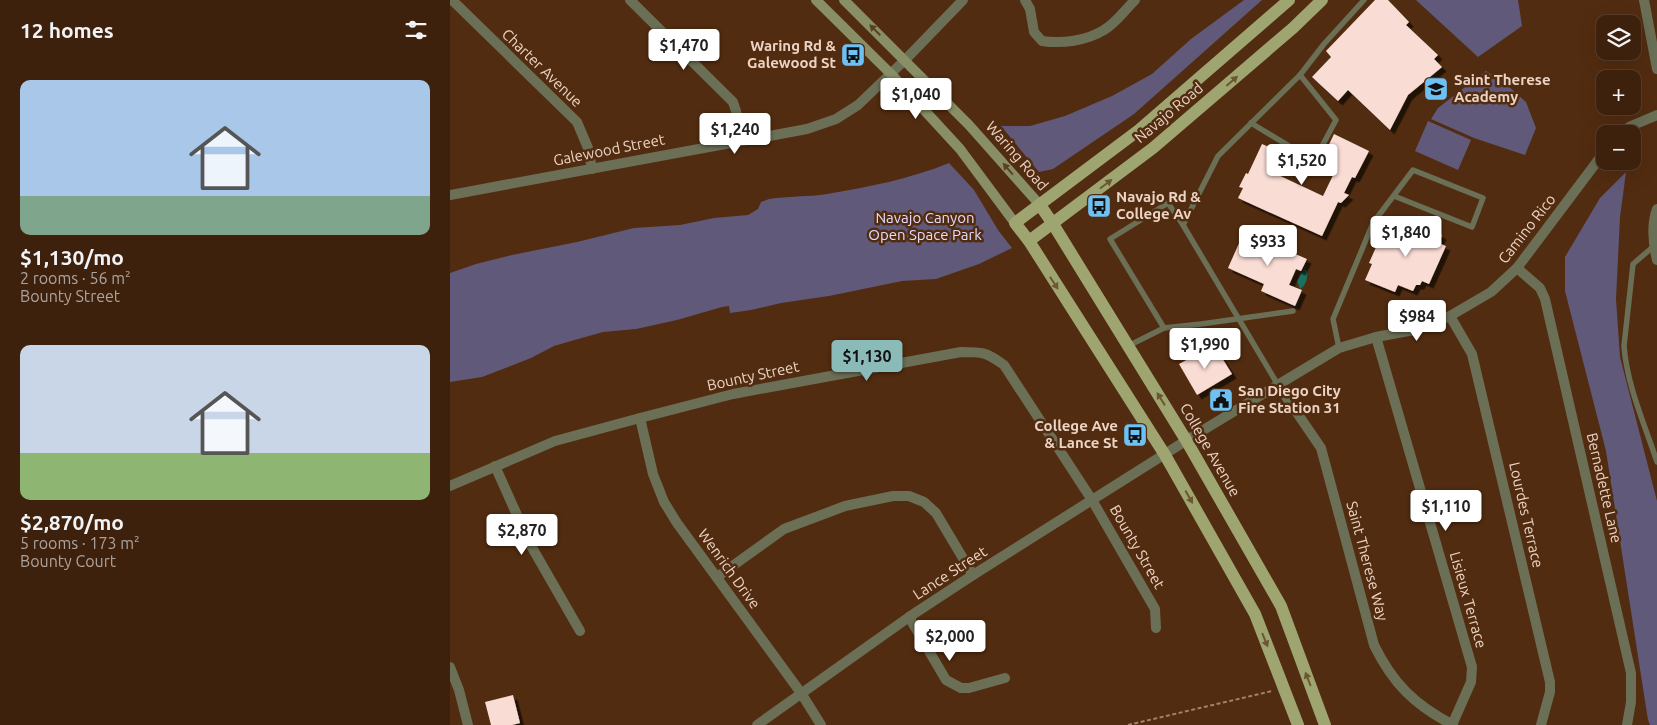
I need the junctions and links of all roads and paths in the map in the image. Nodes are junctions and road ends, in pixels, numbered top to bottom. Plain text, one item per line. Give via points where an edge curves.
1 (452, 0) edge
2 (630, 0) edge
3 (816, 0) edge
4 (844, 0) edge
5 (963, 0) edge
6 (1025, 0) edge
7 (1135, 0) edge
8 (1289, 0) edge
9 (1322, 0) edge
10 (1364, 0) edge
11 (1647, 1) edge
12 (905, 60) junction
13 (1657, 69) edge
14 (891, 74) junction
15 (1300, 74) junction
16 (1657, 115) edge
17 (1251, 124) junction
18 (1633, 125) edge
19 (741, 141) junction
20 (1596, 163) edge
21 (592, 169) junction
22 (450, 194) edge
23 (1394, 196) junction
24 (1040, 205) junction
25 (1657, 208) edge
26 (1015, 222) junction
27 (1054, 224) junction
28 (1184, 225) junction
29 (1029, 241) junction
30 (1654, 246) junction
31 (1657, 260) edge
32 (1518, 268) junction
33 (1293, 311) dead end
34 (1450, 316) junction
35 (1238, 319) junction
36 (1164, 328) junction
37 (1376, 337) junction
38 (1128, 346) junction
39 (1339, 348) junction
40 (1278, 385) junction
41 (640, 418) junction
42 (1186, 440) junction
43 (1165, 455) junction
44 (1657, 462) edge
45 (496, 466) junction
46 (450, 486) edge
47 (1092, 500) junction
48 (973, 575) junction
49 (717, 577) junction
50 (909, 617) junction
51 (1156, 628) dead end
52 (580, 631) dead end
53 (450, 667) edge
54 (1005, 678) dead end
55 (1284, 688) junction
56 (801, 693) junction
57 (468, 725) edge
58 (757, 725) edge
59 (821, 725) edge
60 (1128, 725) edge
61 (1298, 725) edge
62 (1325, 725) edge
63 (1453, 725) edge
64 (1541, 725) edge
65 (1627, 725) edge

1 - 21 street, Charter Avenue via 576,122 588,148
2 - 19 street via 733,102
3 - 14 main road
12 -> 4 main road, Waring Road
5 - 12 street, Galewood Street
6 - 7 street via 1030,8 1034,32 1042,42 1057,44 1090,37 1105,30
8 - 24 main road, Navajo Road via 1139,130
27 -> 9 main road, Navajo Road via 1153,148
10 - 15 lane
11 - 13 street
12 - 14 street, Galewood Street
24 -> 12 main road, Waring Road via 969,125
14 - 19 street, Galewood Street via 858,105 836,119 807,129
14 - 26 main road via 960,149
15 - 17 lane
15 - 17 lane via 1336,120 1314,161
16 - 18 street
17 - 28 lane via 1218,156
19 - 21 street, Galewood Street
20 - 32 street, Camino Rico
21 - 22 street, Galewood Street
23 - 23 lane via 1414,170 1484,198 1472,227
23 - 39 lane via 1373,223 1333,320
24 - 26 main road, Navajo Road
24 - 27 main road, College Avenue
25 - 30 street via 1653,220
26 - 29 main road
27 - 29 main road, Navajo Road
27 - 38 main road, College Avenue
28 - 35 lane
28 - 36 lane via 1168,203 1110,239
29 -> 43 main road
30 - 31 street
30 - 44 lane via 1633,264 1624,346 1632,386
32 - 34 street, Camino Rico via 1491,292
32 - 65 street, Bernadette Lane via 1540,288 1545,299 1631,673
33 - 35 lane
34 - 37 street, Camino Rico via 1414,330
34 - 64 street, Lourdes Terrace via 1472,354 1550,682
35 - 36 lane
35 - 40 lane
36 - 38 lane
37 - 39 street, Camino Rico
37 - 63 street, Lisieux Terrace via 1472,667 1471,682
42 -> 38 main road, College Avenue
39 - 40 street, Camino Rico
40 - 42 street, Camino Rico
40 - 63 street, Saint Therese Way via 1321,448 1374,645 1383,663 1395,681 1419,705
41 - 45 street, Bounty Street via 554,441
41 - 47 street, Bounty Street via 733,394 961,352 981,352 1004,365
41 - 49 street, Wenrich Drive via 653,474 664,502
42 - 43 street, Camino Rico
62 -> 42 main road, College Avenue via 1281,606
43 - 47 street, Lance Street
43 -> 55 main road via 1255,614
45 - 46 street, Bounty Street
45 - 52 street via 530,544
47 - 48 street, Lance Street
47 - 51 street, Bounty Street via 1155,609
48 - 49 street via 936,513 924,502 909,496 893,496 845,506 784,529
48 - 50 street, Lance Street
49 - 56 street, Wenrich Drive
50 - 54 street via 946,680 961,688 969,688
50 - 56 street, Lance Street
53 - 57 street via 460,690
55 - 60 path
55 - 61 main road
56 - 58 street, Lance Street
56 - 59 street, Wenrich Drive

